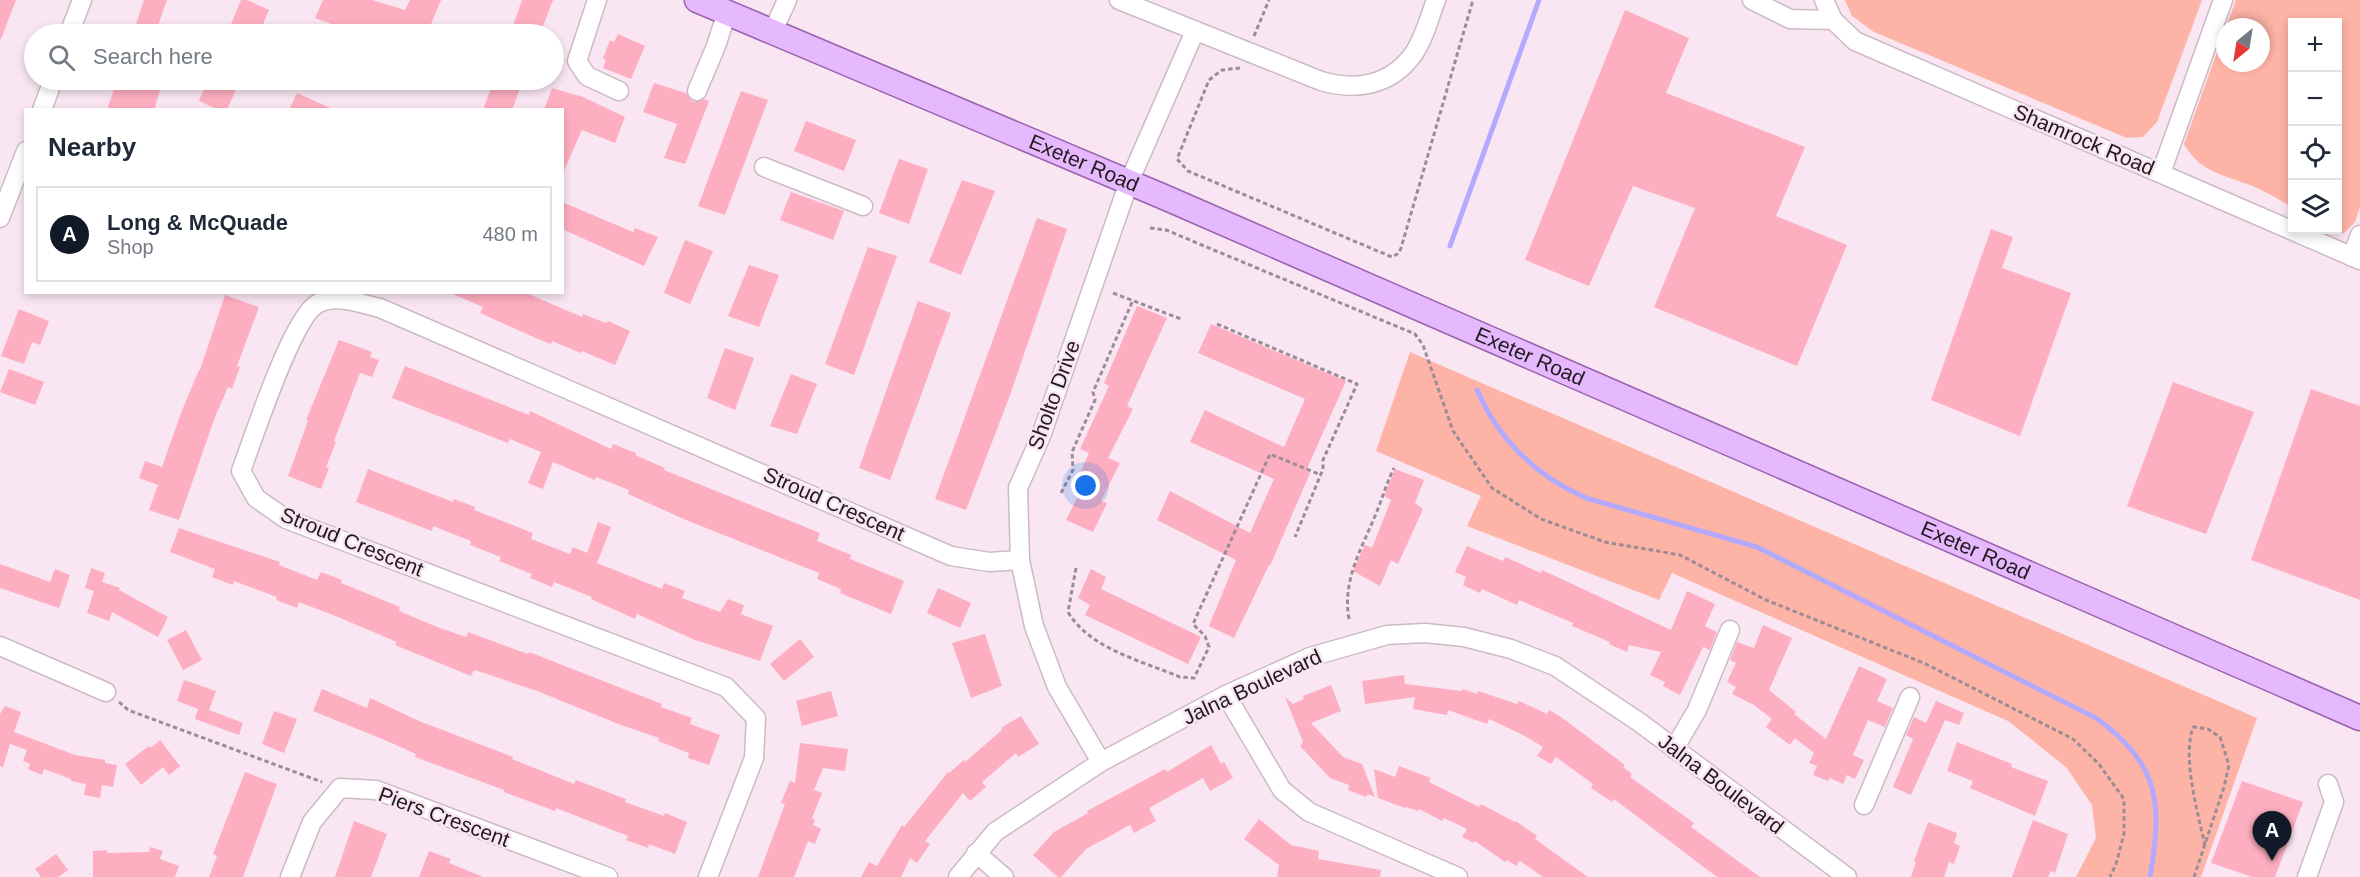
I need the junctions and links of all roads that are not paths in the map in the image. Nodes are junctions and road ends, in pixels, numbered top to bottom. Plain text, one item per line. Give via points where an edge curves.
1 (82, 0) edge
2 (597, 0) edge
3 (698, 0) edge
4 (787, 0) edge
5 (1119, 0) edge
6 (1436, 0) edge
7 (1752, 0) edge
8 (1824, 0) edge
9 (2223, 0) edge
10 (727, 12) junction
11 (1833, 20) junction
12 (73, 24) edge
13 (773, 31) junction
14 (1195, 31) junction
15 (49, 90) edge
16 (619, 91) dead end
17 (697, 91) dead end
18 (43, 108) edge
19 (24, 156) edge
20 (764, 167) dead end
21 (2161, 173) junction
22 (1129, 182) junction
23 (863, 206) dead end
24 (0, 218) edge
25 (2360, 235) edge
26 (2356, 259) edge
27 (1020, 560) junction
28 (1730, 630) dead end
29 (0, 646) edge
30 (106, 692) road end
31 (1226, 695) junction
32 (1910, 697) dead end
33 (2360, 718) edge
34 (1674, 749) junction
35 (1101, 762) junction
36 (2328, 784) dead end
37 (1864, 806) dead end
38 (976, 853) junction
39 (290, 877) edge
40 (609, 877) edge
41 (708, 877) edge
42 (958, 877) edge
43 (1004, 877) edge
44 (1458, 877) edge
45 (1847, 877) edge
46 (2307, 877) edge

1 - 12 street
2 - 16 street via 577,61 587,76
3 - 10 main road, Exeter Road
4 - 13 street
5 - 14 street
6 - 14 street via 1413,55 1399,70 1361,87 1321,81
7 - 11 street via 1790,19
8 - 11 street, Shamrock Road
9 - 21 street
10 - 13 main road, Exeter Road
10 - 17 street
11 - 21 street, Shamrock Road via 1855,41
13 - 22 main road, Exeter Road
14 - 22 street, Sholto Drive
15 - 18 street
19 - 24 street
20 - 23 street
21 - 26 street, Shamrock Road
22 - 27 street, Sholto Drive via 1041,435 1018,488
22 - 33 main road, Exeter Road
25 - 26 street
27 - 35 street, Sholto Drive via 1034,626 1057,687
27 - 41 street, Stroud Crescent via 989,562 951,556 380,308 337,298 317,304 303,317 241,471 256,498 286,519 726,687 756,718 754,758
28 - 34 street via 1697,710
29 - 30 street
31 - 34 street, Jalna Boulevard via 1310,657 1387,635 1464,637 1555,666
31 - 35 street, Jalna Boulevard
31 - 44 street via 1282,790 1309,812
32 - 37 street
34 - 45 street, Jalna Boulevard
35 - 38 street, Jalna Boulevard via 994,832
36 - 46 street via 2334,802
38 - 42 street, Jalna Boulevard
38 - 43 street
39 - 40 street, Piers Crescent via 312,822 340,788 376,790

